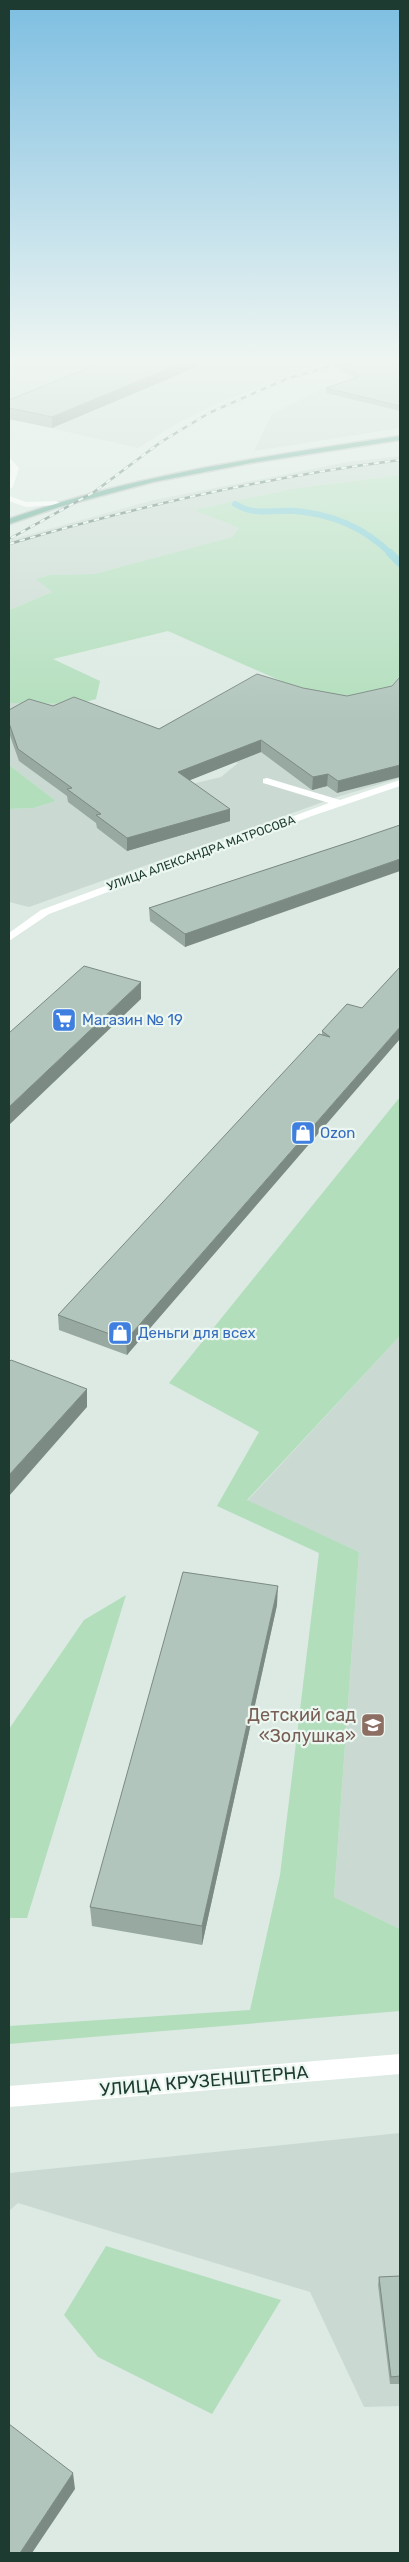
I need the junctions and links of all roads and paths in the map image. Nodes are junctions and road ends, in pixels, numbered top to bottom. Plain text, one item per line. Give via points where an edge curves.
1 (136, 484) edge
2 (9, 498) edge
3 (56, 503) junction
4 (9, 522) edge
5 (267, 781) dead end
6 (400, 783) edge
7 (339, 803) junction
8 (9, 938) edge
9 (400, 2064) edge
10 (9, 2097) edge

1 - 3 main road
2 - 3 street via 33,505
3 - 4 main road
5 - 7 street
6 - 7 street, УЛИЦА АЛЕКСАНДРА МАТРОСОВА
7 - 8 street, УЛИЦА АЛЕКСАНДРА МАТРОСОВА via 45,912
9 - 10 street, УЛИЦА КРУЗЕНШТЕРНА

